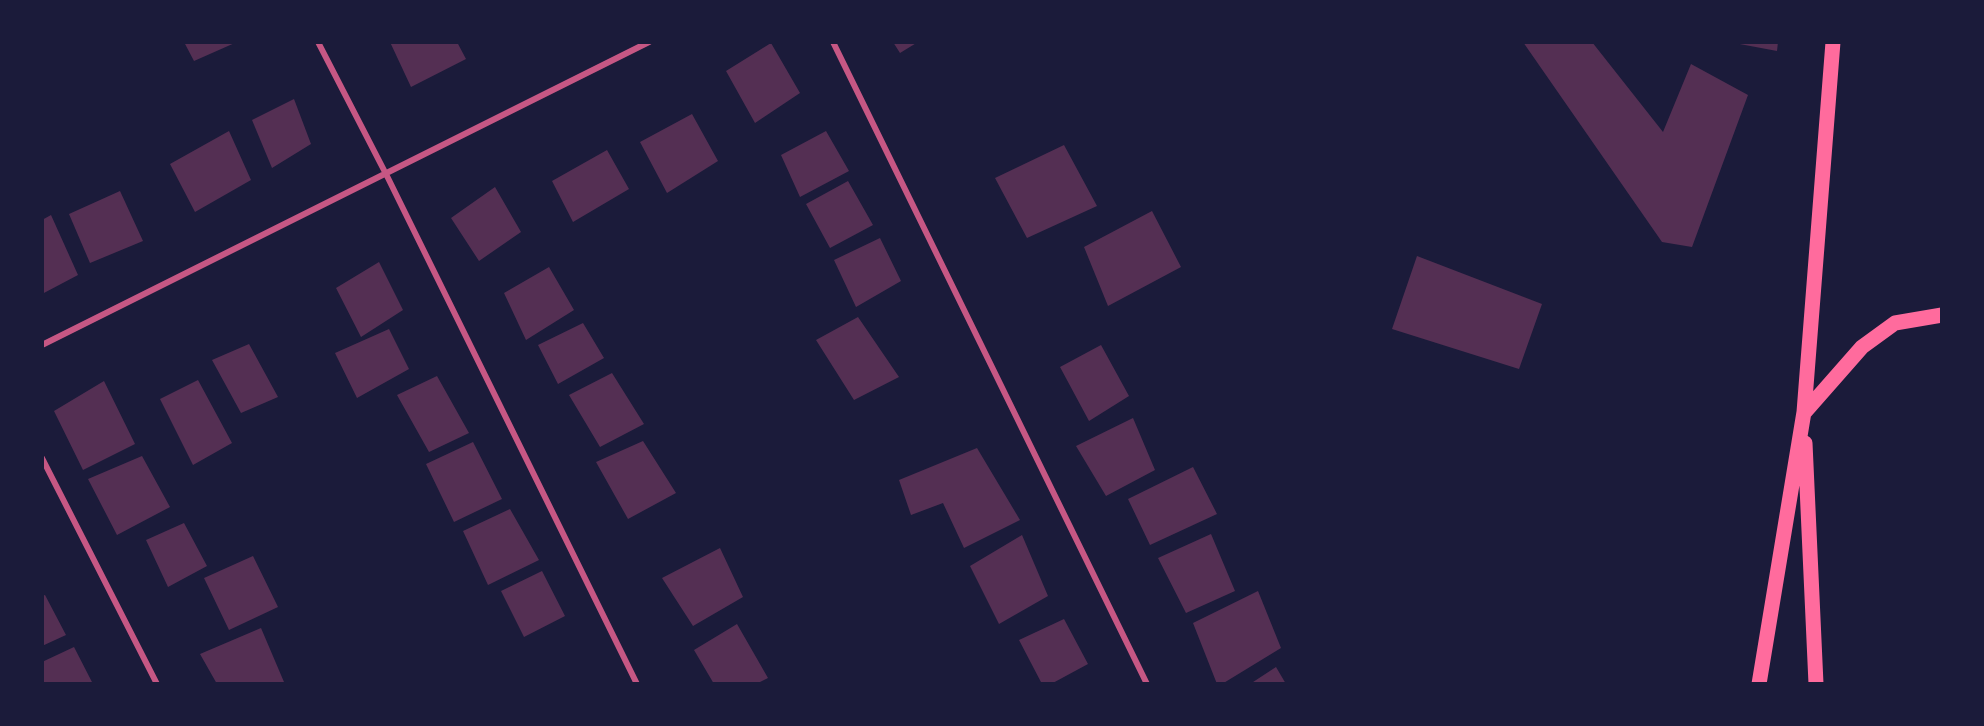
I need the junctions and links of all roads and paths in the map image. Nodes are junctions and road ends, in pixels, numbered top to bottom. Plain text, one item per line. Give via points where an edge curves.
1 (318, 42) edge
2 (649, 42) edge
3 (832, 42) edge
4 (1833, 42) edge
5 (386, 175) junction
6 (1942, 315) edge
7 (42, 345) edge
8 (1804, 412) junction
9 (42, 458) edge
10 (157, 684) edge
11 (637, 684) edge
12 (1147, 684) edge
13 (1759, 684) edge
14 (1816, 684) edge

1 - 5 street
2 - 5 street
3 - 12 street
4 - 8 main road
5 - 7 street
5 - 11 street
6 - 8 main road via 1895,323 1862,347
8 - 13 main road
8 - 14 main road
9 - 10 street

